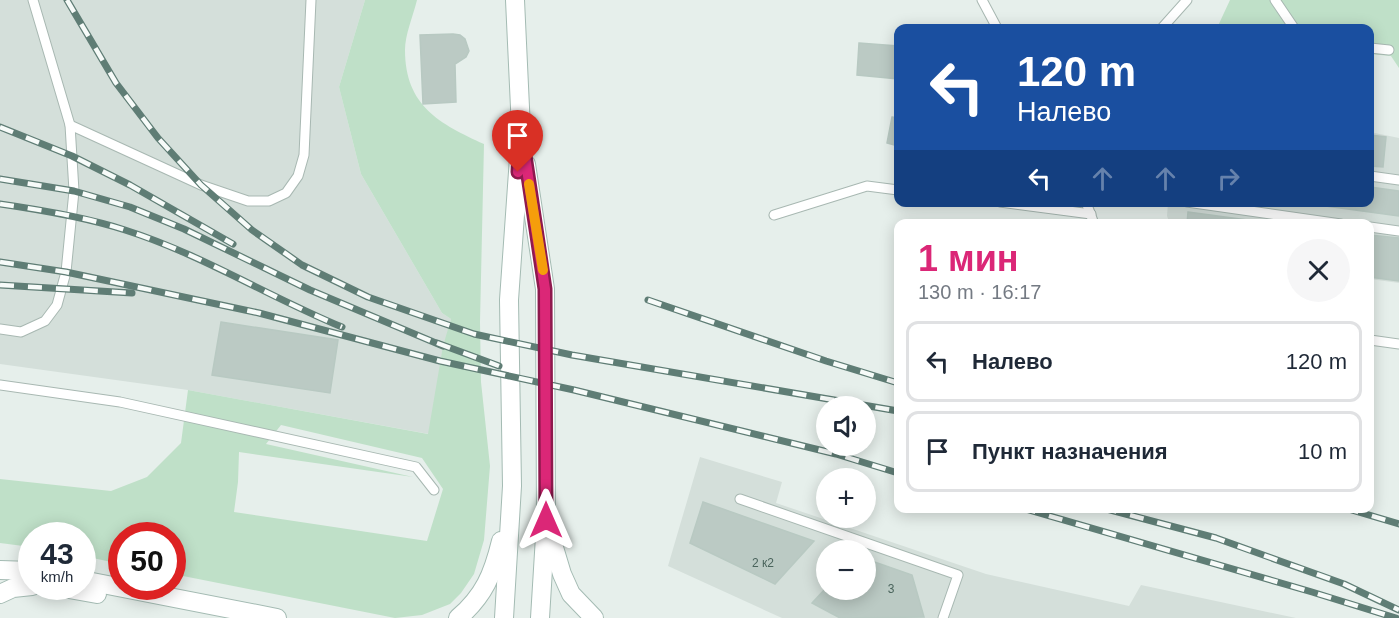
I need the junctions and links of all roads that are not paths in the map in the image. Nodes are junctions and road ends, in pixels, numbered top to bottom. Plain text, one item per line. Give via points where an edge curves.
1 (33, 0) edge
2 (310, 0) edge
3 (515, 0) edge
4 (982, 0) edge
5 (1187, 0) edge
6 (1275, 0) edge
7 (995, 24) edge
8 (1166, 24) edge
9 (1291, 24) edge
10 (1374, 48) edge
11 (1389, 50) dead end
12 (70, 125) junction
13 (521, 129) junction
14 (1374, 177) edge
15 (1399, 180) edge
16 (894, 189) edge
17 (1027, 207) edge
18 (1222, 207) edge
19 (774, 215) dead end
20 (1092, 219) edge
21 (1306, 219) edge
22 (1374, 228) edge
23 (1399, 231) edge
24 (0, 329) edge
25 (1374, 341) edge
26 (1399, 344) edge
27 (0, 385) edge
28 (513, 486) junction
29 (434, 490) dead end
30 (740, 499) dead end
31 (546, 520) junction
32 (0, 570) edge
33 (18, 571) edge
34 (96, 583) edge
35 (18, 587) edge
36 (0, 594) edge
37 (96, 595) edge
38 (216, 618) edge
39 (277, 618) edge
40 (458, 618) edge
41 (504, 618) edge
42 (540, 618) edge
43 (594, 618) edge
44 (943, 618) edge

1 - 12 lane
2 - 12 lane via 304,155 298,176 286,193 269,201 248,201 201,185
3 - 13 main road
4 - 7 lane
5 - 8 lane
6 - 9 lane
10 - 11 lane
12 - 24 lane via 74,191 66,272 57,305 45,321 21,332
13 - 28 main road via 509,300
13 - 31 main road via 545,289
14 - 15 lane
16 - 19 lane via 867,186
17 - 20 lane
18 - 21 lane
22 - 23 lane
25 - 26 lane
27 - 29 lane via 120,402 417,466
28 - 40 main road via 487,586
28 - 41 main road
30 - 44 lane via 958,574
31 - 42 main road
31 - 43 main road via 571,594
32 - 33 main road
34 - 39 main road
35 - 36 main road
37 - 38 main road

